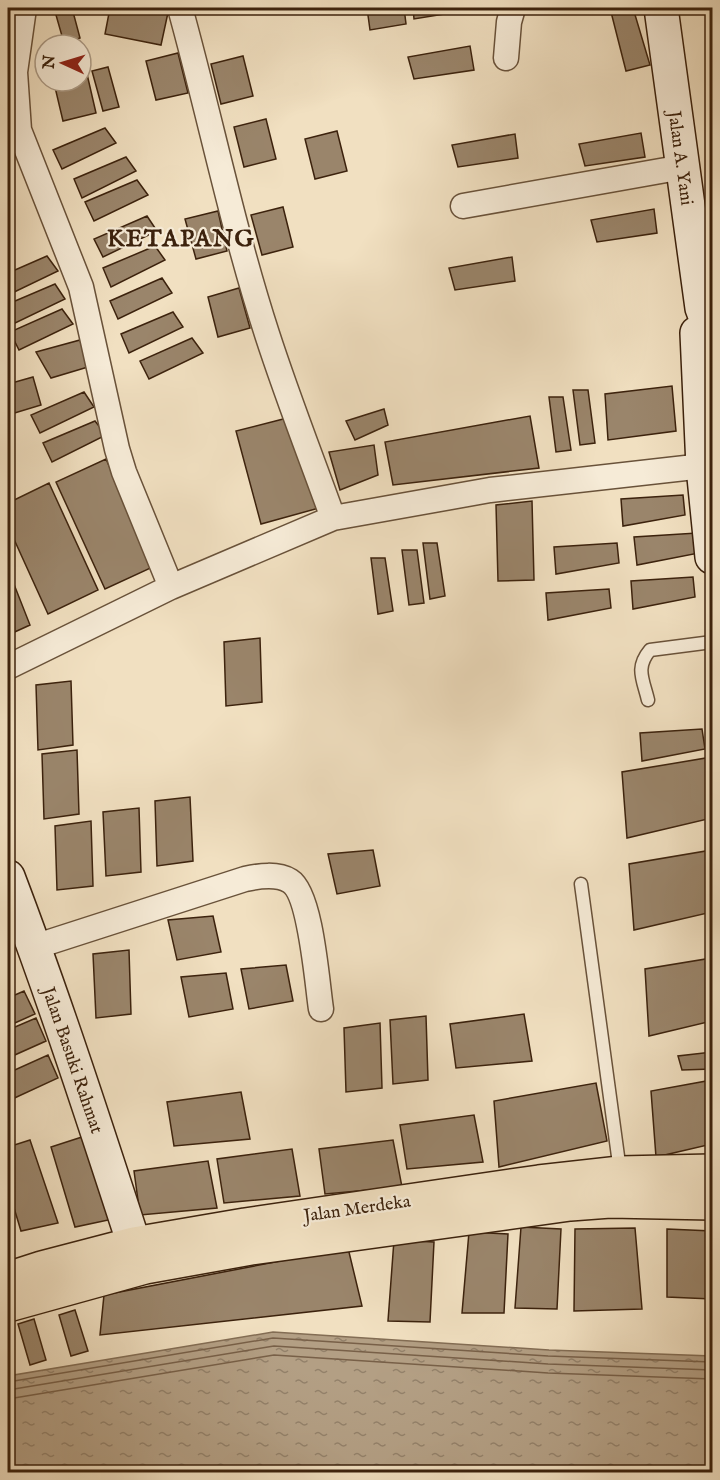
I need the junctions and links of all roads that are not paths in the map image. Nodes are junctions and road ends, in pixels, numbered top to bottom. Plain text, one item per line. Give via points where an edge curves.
1 (24, 8) edge
2 (180, 8) edge
3 (513, 8) edge
4 (661, 8) edge
5 (506, 58) dead end
6 (13, 132) edge
7 (682, 167) junction
8 (463, 206) dead end
9 (702, 308) junction
10 (712, 360) edge
11 (708, 465) edge
12 (333, 518) junction
13 (712, 557) edge
14 (171, 587) junction
15 (712, 642) edge
16 (8, 667) edge
17 (648, 700) dead end
18 (8, 877) edge
19 (581, 884) dead end
20 (34, 947) junction
21 (321, 1009) dead end
22 (712, 1171) edge
23 (620, 1173) junction
24 (712, 1203) edge
25 (407, 1213) junction
26 (134, 1244) junction
27 (8, 1279) edge
28 (8, 1305) edge

1 - 6 street via 15,72
2 - 12 street via 267,333
3 - 5 street
4 - 7 street, Jalan A. Yani
6 - 14 street via 81,287 117,449
7 - 8 street
7 - 9 street, Jalan A. Yani
9 - 10 street, Jalan A. Yani
9 - 11 street, Jalan A. Yani via 697,338
11 - 12 street via 490,490
11 - 13 street, Jalan A. Yani
12 - 14 street
14 - 16 street
15 - 17 lane via 650,650 640,670
18 - 20 street, Jalan Basuki Rahmat
19 - 23 lane
20 - 21 street via 237,881 282,878 299,889 306,908
20 - 26 street, Jalan Basuki Rahmat
22 - 23 main road, Jalan Merdeka
23 - 25 main road, Jalan Merdeka
24 - 25 main road, Jalan Merdeka via 610,1201 528,1209
25 - 26 main road, Jalan Merdeka via 245,1225
25 - 28 main road, Jalan Merdeka via 145,1268
26 - 27 main road, Jalan Merdeka

